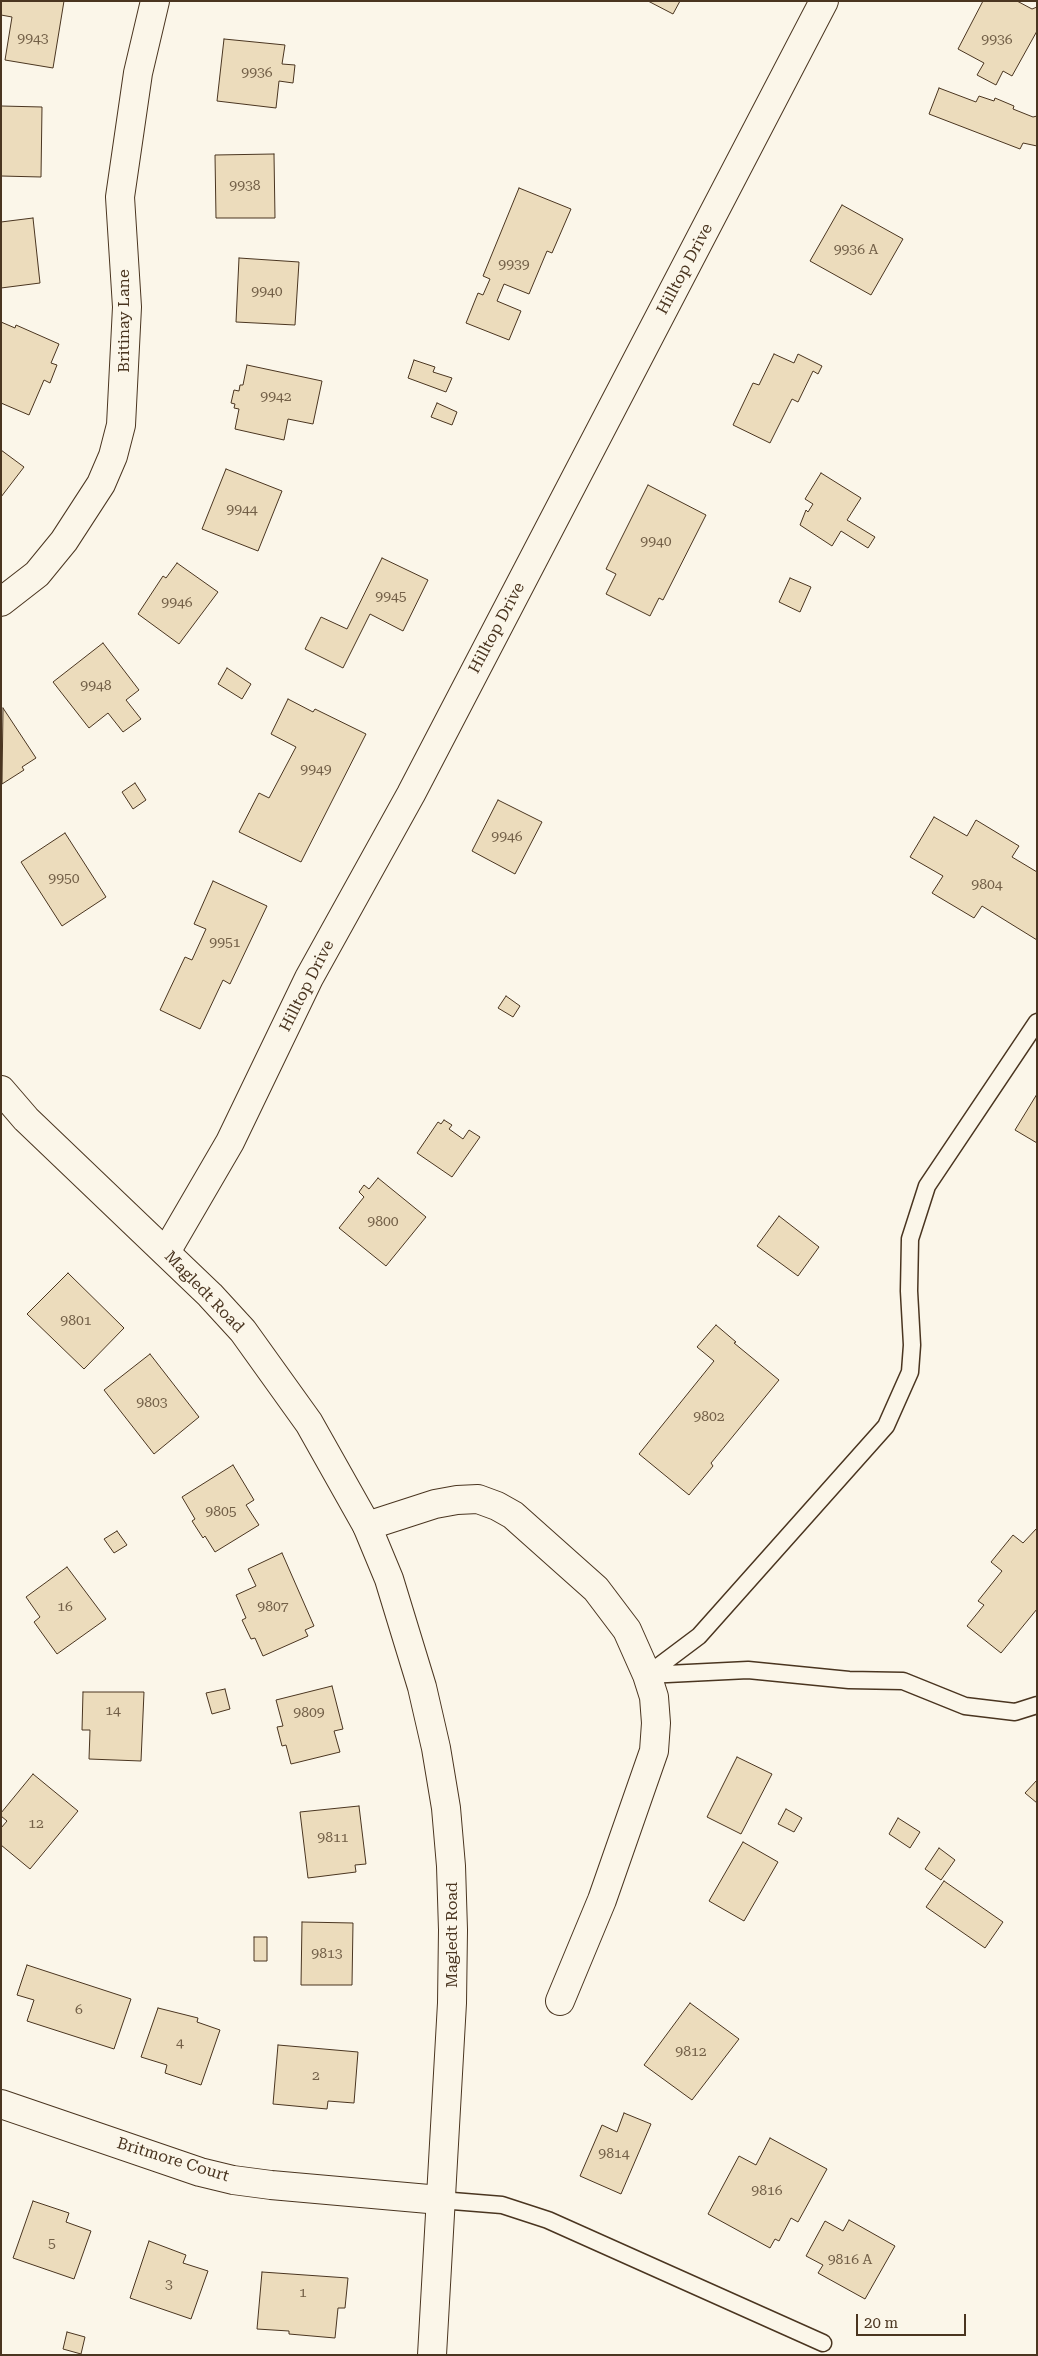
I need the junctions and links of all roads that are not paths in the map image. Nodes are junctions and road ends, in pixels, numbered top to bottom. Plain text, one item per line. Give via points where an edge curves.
1 (154, 1) edge
2 (824, 1) edge
3 (1, 602) edge
4 (1037, 1022) edge
5 (1, 1090) edge
6 (166, 1252) junction
7 (366, 1526) junction
8 (647, 1675) junction
9 (1037, 1705) edge
10 (560, 2001) dead end
11 (1, 2104) edge
12 (440, 2200) junction
13 (823, 2343) dead end
14 (432, 2355) edge

1 - 3 street, Britinay Lane via 138,73 120,197 127,307 121,425 101,484 64,541 37,574
2 - 6 street, Hilltop Drive via 415,785 310,978 230,1142
4 - 8 lane via 928,1186 910,1239 910,1372 886,1426 699,1636
5 - 6 street, Magledt Road via 26,1119
6 - 7 street, Magledt Road via 236,1323 274,1371 309,1423
7 - 8 street via 457,1500 478,1499 498,1506 514,1516 596,1589 627,1630
7 - 12 street, Magledt Road via 388,1579 422,1687 446,1808 454,1930
8 - 9 lane via 748,1670 849,1680 903,1681 965,1706 1015,1712
8 - 10 street via 654,1697 654,1751 602,1900
11 - 12 street, Britmore Court via 200,2172 233,2180
12 - 13 lane via 502,2205 548,2220
12 - 14 street, Magledt Road

